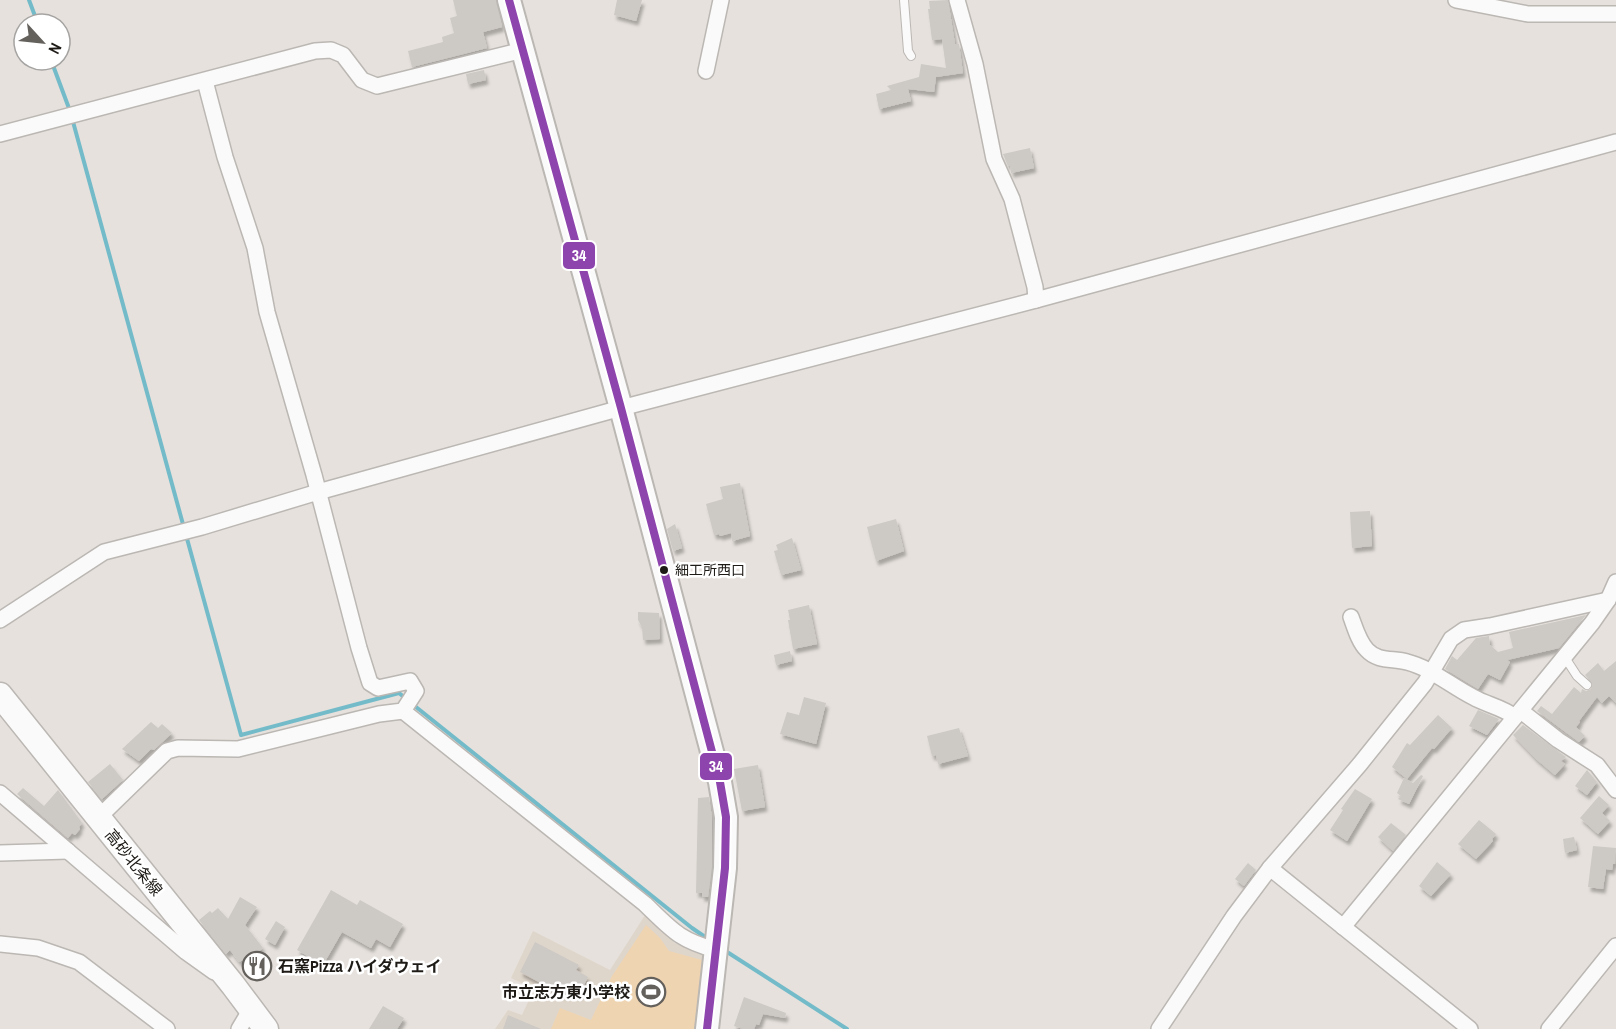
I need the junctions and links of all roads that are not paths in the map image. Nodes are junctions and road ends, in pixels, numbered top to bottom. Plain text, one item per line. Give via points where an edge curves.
1 (509, 0) edge
2 (721, 0) edge
3 (904, 0) edge
4 (957, 0) edge
5 (1456, 0) edge
6 (1616, 14) edge
7 (523, 50) junction
8 (911, 56) dead end
9 (706, 70) dead end
10 (205, 81) junction
11 (0, 134) edge
12 (1616, 142) edge
13 (1036, 300) junction
14 (621, 408) junction
15 (318, 492) junction
16 (1613, 592) edge
17 (1351, 617) dead end
18 (0, 620) edge
19 (1564, 656) junction
20 (1432, 673) junction
21 (1587, 685) dead end
22 (0, 695) edge
23 (403, 711) junction
24 (1518, 714) junction
25 (1616, 790) edge
26 (0, 793) edge
27 (98, 818) junction
28 (68, 851) junction
29 (0, 853) edge
30 (1270, 868) junction
31 (1343, 927) junction
32 (717, 942) junction
33 (0, 944) edge
34 (1616, 946) edge
35 (233, 985) junction
36 (245, 1019) edge
37 (167, 1029) edge
38 (266, 1029) edge
39 (707, 1029) edge
40 (1159, 1029) edge
41 (1470, 1029) edge
42 (1549, 1029) edge

1 - 7 main road
2 - 9 street
3 - 8 lane
4 - 13 street via 975,64 994,159 1012,199
5 - 6 street via 1528,14
7 - 10 street via 377,86 362,80 343,55 331,50 300,54
7 - 14 main road
10 - 11 street
10 - 15 street via 255,248 267,312
12 - 13 street
13 - 14 street
14 - 15 street
14 - 32 main road via 720,782 726,846
15 - 18 street via 104,552
15 - 23 street via 370,683 378,688 410,681 416,691
16 - 19 street
16 - 20 street via 1464,630 1451,639
17 - 20 street via 1368,652
19 - 21 lane
19 - 24 street
20 - 24 street via 1474,698
20 - 30 street
22 - 27 main road, 高砂北条線
23 - 27 street via 238,749 166,751
23 - 32 street via 645,904 678,936 694,944
24 - 25 street via 1597,765
24 - 31 street
26 - 28 street
27 - 35 main road, 高砂北条線
28 - 29 street
28 - 35 street via 186,952
30 - 31 street
30 - 40 street
31 - 41 street
32 - 39 main road
33 - 37 street via 38,948 79,962
34 - 42 street
35 - 36 main road, 高砂北条線
36 - 38 main road, 高砂北条線

